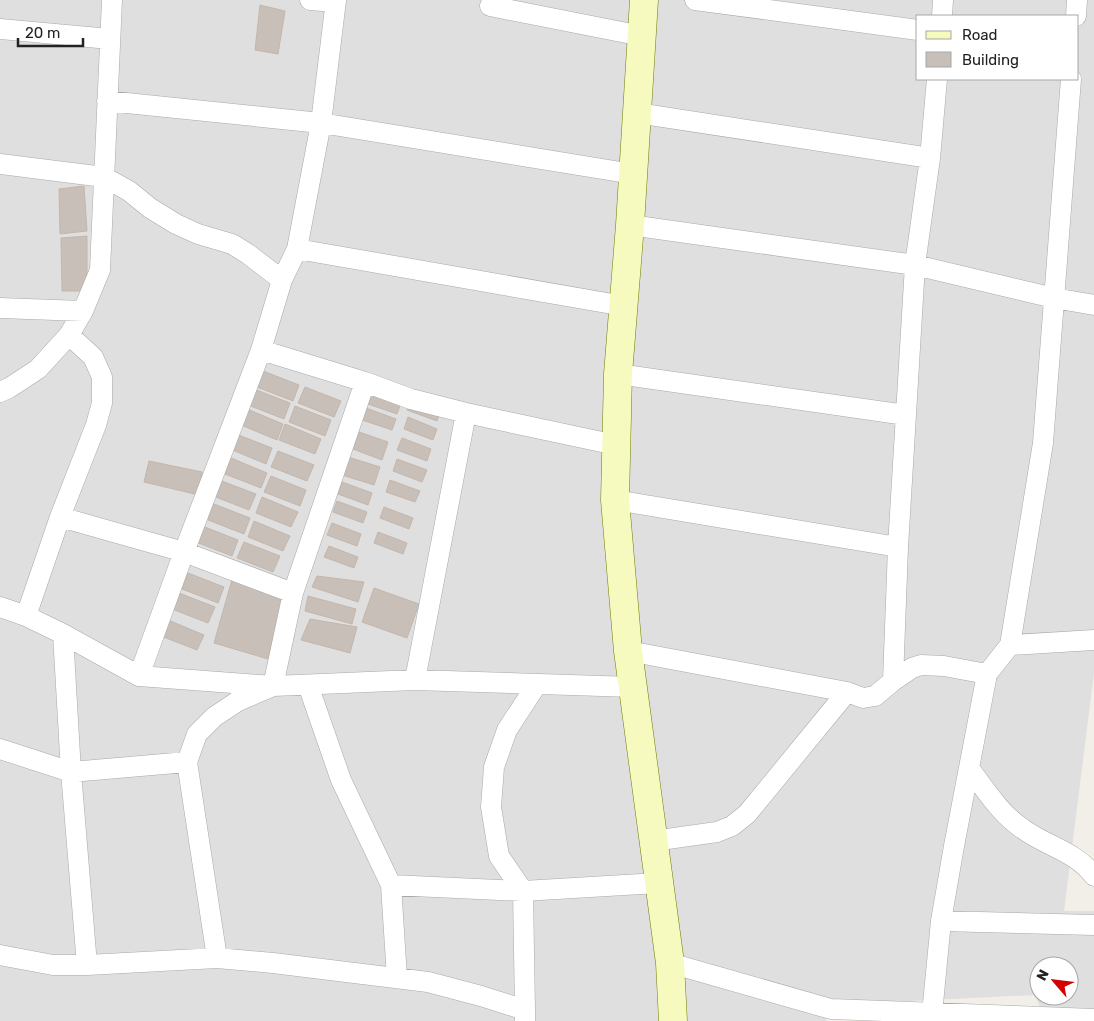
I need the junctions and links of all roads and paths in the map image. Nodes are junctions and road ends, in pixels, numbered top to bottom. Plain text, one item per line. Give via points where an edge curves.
1 (112, 0) edge
2 (310, 0) edge
3 (644, 0) edge
4 (695, 0) edge
5 (943, 0) edge
6 (1077, 0) edge
7 (336, 1) edge
8 (490, 6) dead end
9 (942, 15) edge
10 (1076, 15) edge
11 (0, 29) edge
12 (916, 30) edge
13 (642, 36) junction
14 (110, 38) junction
15 (938, 80) edge
16 (1071, 80) edge
17 (108, 101) junction
18 (637, 113) junction
19 (321, 123) junction
20 (930, 158) junction
21 (0, 164) edge
22 (633, 174) junction
23 (104, 177) junction
24 (630, 225) junction
25 (297, 249) junction
26 (915, 265) junction
27 (282, 280) junction
28 (1054, 298) junction
29 (1094, 305) edge
30 (624, 306) junction
31 (0, 308) edge
32 (83, 311) junction
33 (69, 335) junction
34 (261, 350) junction
35 (618, 374) junction
36 (365, 382) junction
37 (0, 392) edge
38 (466, 413) junction
39 (906, 416) junction
40 (616, 445) junction
41 (615, 500) junction
42 (60, 517) junction
43 (898, 547) junction
44 (184, 552) junction
45 (293, 593) junction
46 (0, 607) edge
47 (26, 616) junction
48 (63, 634) junction
49 (1094, 640) edge
50 (1010, 644) junction
51 (628, 651) junction
52 (987, 674) junction
53 (139, 676) junction
54 (414, 680) junction
55 (894, 681) junction
56 (537, 684) junction
57 (308, 685) junction
58 (273, 686) junction
59 (633, 687) junction
60 (846, 692) junction
61 (0, 749) edge
62 (187, 762) junction
63 (969, 768) junction
64 (71, 772) junction
65 (653, 841) junction
66 (1094, 876) edge
67 (658, 883) junction
68 (390, 885) junction
69 (523, 891) junction
70 (941, 921) junction
71 (1094, 926) edge
72 (0, 954) edge
73 (217, 958) junction
74 (670, 963) junction
75 (86, 966) junction
76 (397, 978) junction
77 (525, 1015) edge
78 (831, 1015) edge
79 (935, 1017) edge
80 (1094, 1019) edge
81 (673, 1021) edge

1 - 14 street
2 - 7 street
3 - 13 street
4 - 12 street
5 - 9 street
6 - 10 street
7 - 19 street
8 - 13 street
11 - 14 street
13 - 18 street
14 - 17 street
15 - 20 street
16 - 28 street
17 - 19 street
17 - 23 street
18 - 20 street
18 - 22 street
19 - 22 street
19 - 25 street
20 - 26 street
21 - 23 street
22 - 24 street
23 - 27 street via 176,224 232,244
23 - 32 street via 100,270
24 - 26 street
24 - 30 street
25 - 27 street
25 - 30 street
26 - 28 street
26 - 39 street
27 - 34 street
28 - 29 street
28 - 50 street via 1043,443
30 - 35 street
31 - 32 street
32 - 33 street
33 - 37 street via 38,369
33 - 42 street via 93,357 102,377 102,403
34 - 36 street
34 - 44 street
35 - 39 street
35 - 40 street
36 - 38 street via 411,399
36 - 45 street
38 - 40 street
38 - 54 street
39 - 43 street
40 - 41 street
41 - 43 street
41 - 51 street
42 - 44 street
42 - 47 street
43 - 55 street
44 - 45 street
44 - 53 street
45 - 58 street
46 - 47 street
47 - 48 street
48 - 53 street
48 - 64 street
49 - 50 street
50 - 52 street
51 - 59 street
51 - 60 street
52 - 55 street via 921,665
52 - 63 street
53 - 58 street
54 - 56 street
54 - 57 street
55 - 60 street via 875,696 863,698
56 - 59 street
56 - 69 street via 507,730 494,767 491,807 499,856
57 - 58 street
57 - 68 street via 341,780
58 - 62 street via 214,717 197,734
59 - 65 street
60 - 65 street via 747,814 732,826 717,832
61 - 64 street
62 - 64 street
62 - 73 street
63 - 66 street via 1004,814 1023,830 1078,860
63 - 70 street
64 - 75 street
65 - 67 street
67 - 69 street
67 - 74 street
68 - 69 street
68 - 76 street
69 - 77 street
70 - 71 street
70 - 79 street
72 - 75 street via 53,965
73 - 75 street
73 - 76 street
74 - 78 street
74 - 81 street
76 - 77 street via 428,982 481,996
78 - 79 street
79 - 80 street

